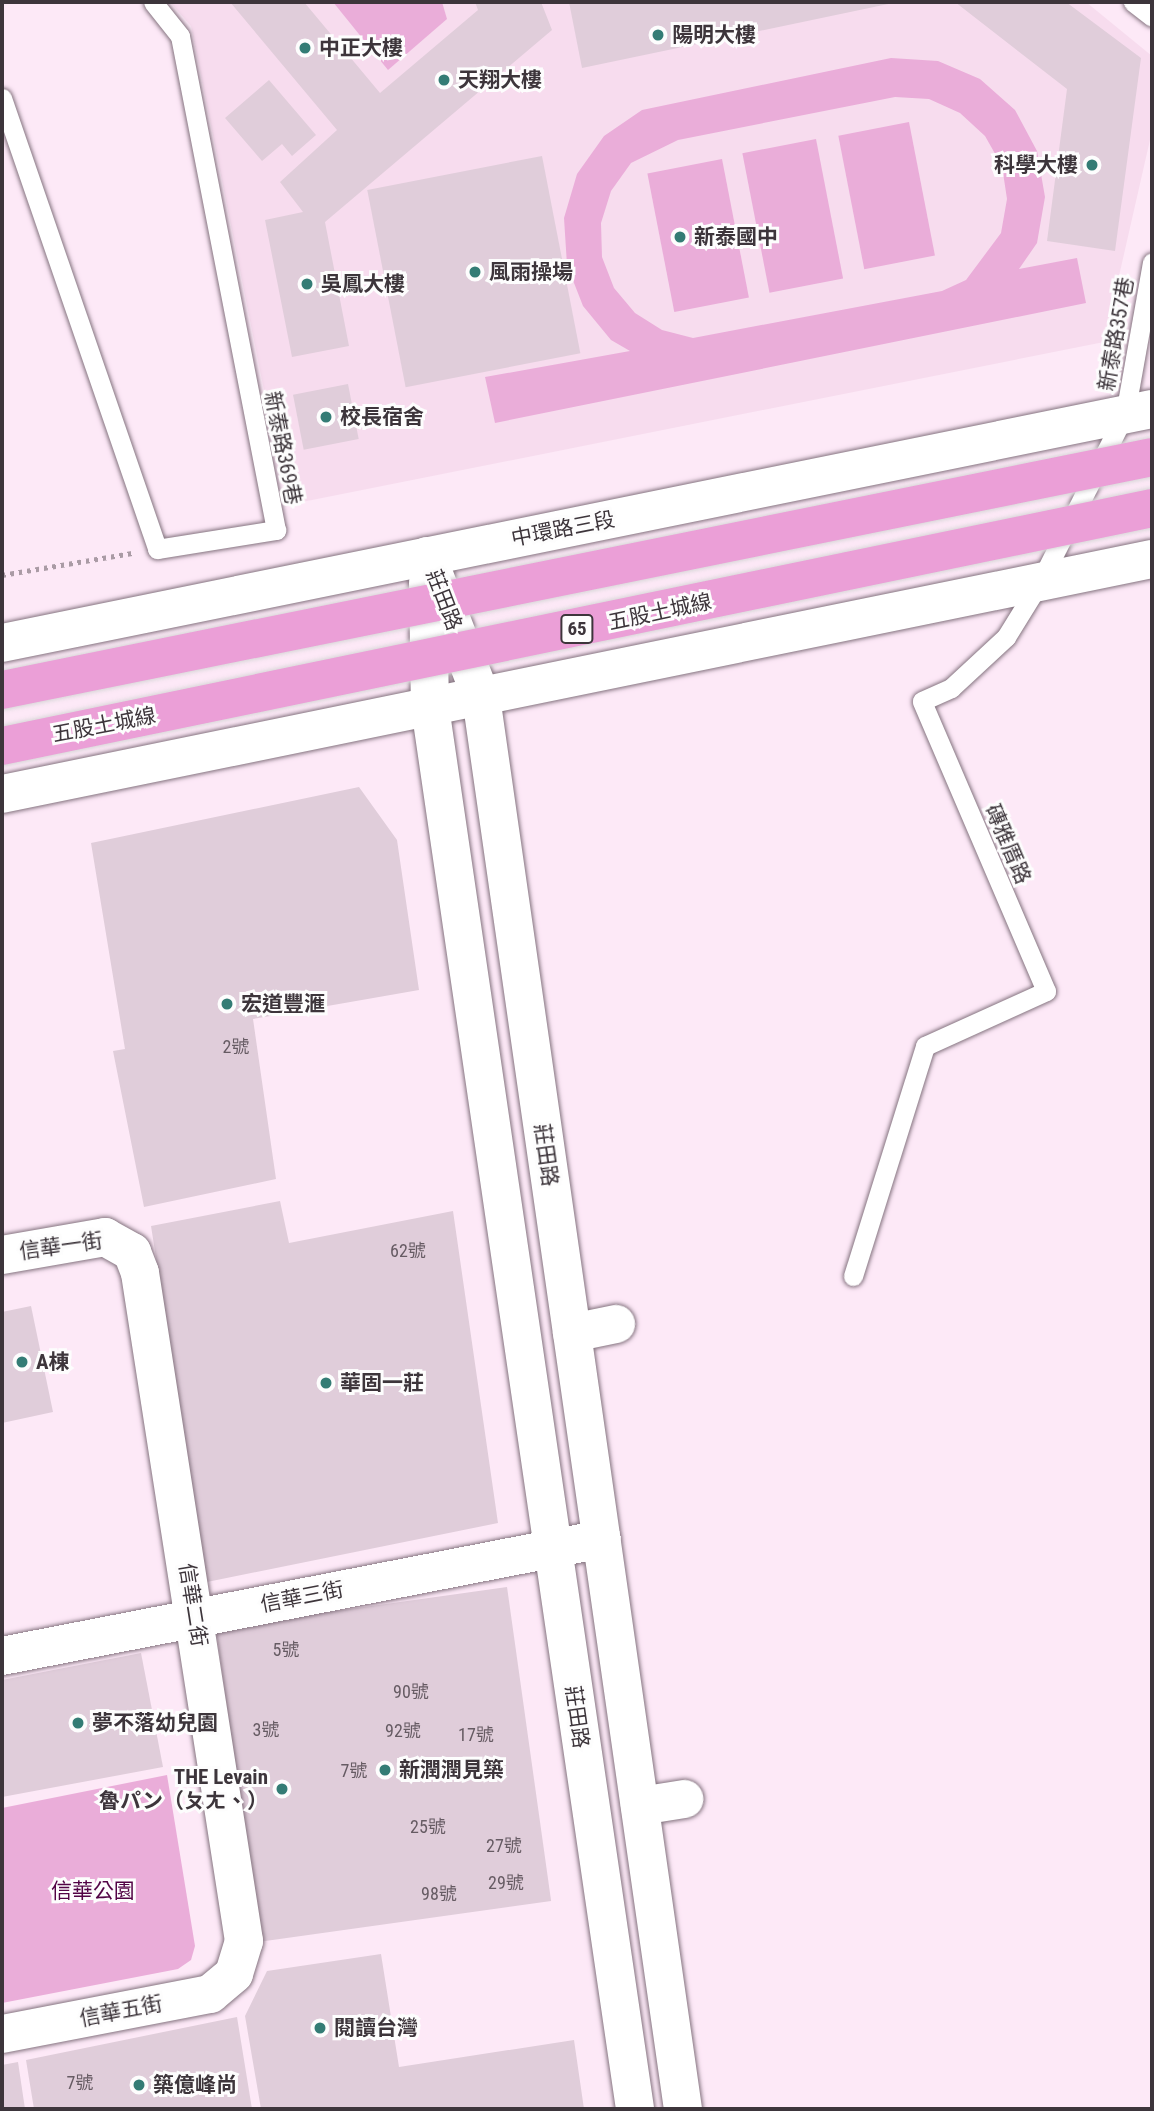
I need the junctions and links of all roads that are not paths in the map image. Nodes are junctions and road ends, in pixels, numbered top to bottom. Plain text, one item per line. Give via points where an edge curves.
1 (153, 2) edge
2 (1133, 2) edge
3 (1152, 17) edge
4 (2, 98) edge
5 (1152, 262) edge
6 (1138, 412) edge
7 (1152, 457) edge
8 (1152, 508) edge
9 (427, 556) junction
10 (1152, 559) edge
11 (1040, 582) junction
12 (2, 643) edge
13 (2, 690) edge
14 (481, 697) junction
15 (430, 707) junction
16 (2, 746) edge
17 (2, 794) edge
18 (119, 1242) joint
19 (2, 1255) edge
20 (853, 1276) dead end
21 (616, 1324) dead end
22 (572, 1333) junction
23 (602, 1539) junction
24 (553, 1548) junction
25 (195, 1618) junction
26 (2, 1656) edge
27 (684, 1799) dead end
28 (640, 1806) junction
29 (234, 1974) joint
30 (2, 2034) edge
31 (635, 2109) edge
32 (683, 2109) edge

1 - 4 lane, 新泰路369巷 via 180,36 276,530 157,549
2 - 3 lane
5 - 6 lane, 新泰路357巷
6 - 9 street, 中環路三段
6 - 11 lane, 磚雅厝路
7 - 13 highway, bridge
8 - 16 highway, 五股土城線 / 65, bridge
9 - 12 street, 中環路三段
9 - 14 street, 莊田路
9 - 15 street, 莊田路
10 - 11 street
11 - 14 street
11 - 20 lane, 磚雅厝路 via 1006,637 951,688 922,701 1046,991 925,1046
14 - 15 street
14 - 22 street, 莊田路
15 - 17 street
15 - 24 street, 莊田路
18 - 19 street, 信華一街 via 83,1239
18 - 25 street, 信華二街 via 140,1273
21 - 22 street
22 - 23 street, 莊田路
23 - 24 street, 信華三街
23 - 28 street, 莊田路
24 - 25 street, 信華三街
24 - 31 street, 莊田路
25 - 26 street, 信華三街
25 - 29 street, 信華二街 via 244,1941
27 - 28 street
28 - 32 street, 莊田路
29 - 30 street, 信華五街 via 210,1994

